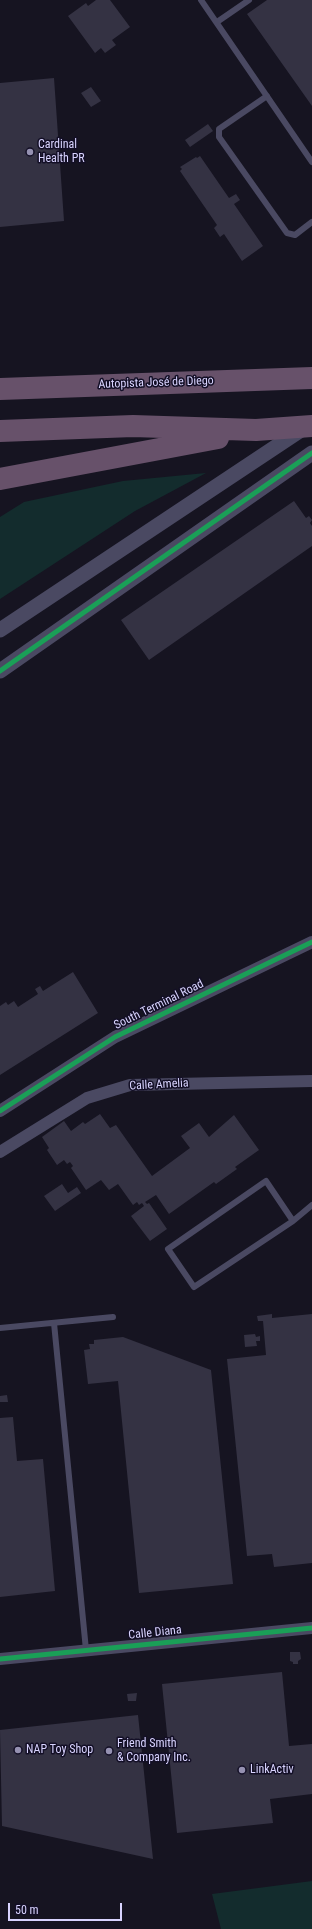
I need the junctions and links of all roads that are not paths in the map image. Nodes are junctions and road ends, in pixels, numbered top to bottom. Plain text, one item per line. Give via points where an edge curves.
1 (201, 0) edge
2 (249, 0) edge
3 (217, 22) junction
4 (267, 96) junction
5 (312, 162) edge
6 (312, 222) edge
7 (312, 378) edge
8 (0, 389) edge
9 (312, 423) edge
10 (312, 426) edge
11 (256, 430) junction
12 (0, 431) edge
13 (312, 453) edge
14 (0, 479) edge
15 (0, 630) edge
16 (0, 670) edge
17 (312, 942) edge
18 (312, 1082) edge
19 (0, 1111) edge
20 (0, 1152) edge
21 (312, 1205) edge
22 (293, 1221) junction
23 (113, 1318) dead end
24 (54, 1323) junction
25 (0, 1328) edge
26 (312, 1628) edge
27 (86, 1650) junction
28 (0, 1659) edge

1 - 3 lane
2 - 3 lane
3 - 4 lane
4 - 5 lane
4 - 6 lane via 219,129 219,137 287,233 295,235
7 - 8 highway, Autopista José de Diego
9 - 15 street
10 - 11 highway
11 - 12 highway via 133,426
11 - 14 highway
13 - 16 street
17 - 19 street, South Terminal Road via 115,1037
18 - 20 street, Calle Amelia via 130,1085 87,1098
21 - 22 lane
22 - 22 lane via 194,1287 168,1249 266,1181
23 - 24 lane
24 - 25 lane
24 - 27 lane
26 - 27 street, Calle Diana
27 - 28 street, Calle Diana

